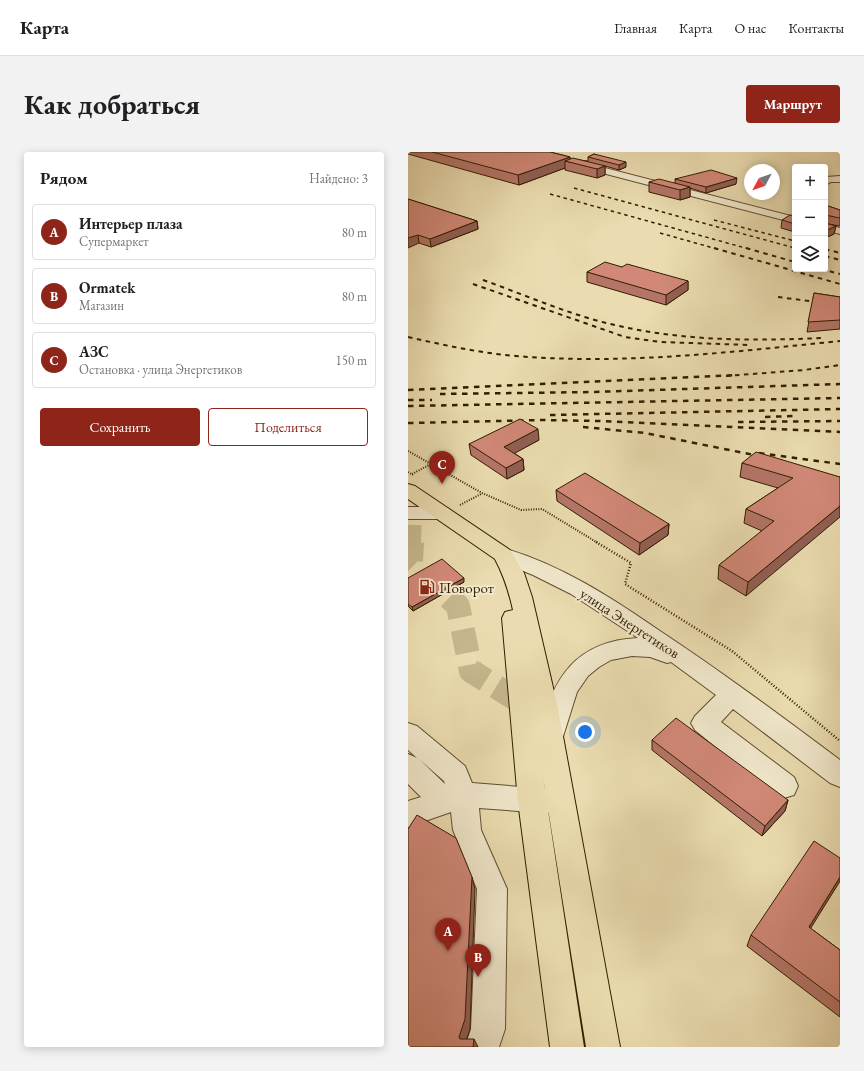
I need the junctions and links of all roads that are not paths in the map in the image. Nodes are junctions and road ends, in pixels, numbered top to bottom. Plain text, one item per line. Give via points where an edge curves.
1 (532, 152) edge
2 (840, 178) edge
3 (828, 180) edge
4 (790, 215) edge
5 (828, 228) edge
6 (840, 231) edge
7 (410, 482) edge
8 (408, 512) edge
9 (442, 513) junction
10 (503, 555) junction
11 (699, 670) junction
12 (732, 694) junction
13 (408, 734) edge
14 (550, 744) junction
15 (408, 766) edge
16 (840, 775) edge
17 (784, 786) dead end
18 (453, 798) junction
19 (546, 801) junction
20 (408, 814) edge
21 (482, 1047) edge
22 (567, 1047) edge
23 (603, 1047) edge

1 - 4 street
2 - 3 street
5 - 6 street
7 - 9 main road, улица Энергетиков
8 - 9 street
9 - 10 main road, улица Энергетиков
10 - 11 street, улица Энергетиков via 579,589
10 - 14 main road via 513,573 521,597
10 - 19 main road
11 - 12 street, улица Энергетиков
11 - 14 street via 657,649 633,647 603,653 581,667 557,706
12 - 16 street, улица Энергетиков
12 - 17 street via 704,723
13 - 18 street via 455,774
14 - 19 main road
15 - 18 street
18 - 19 street
18 - 20 street
18 - 21 street via 492,889 488,1029
19 - 22 main road
19 - 23 main road

